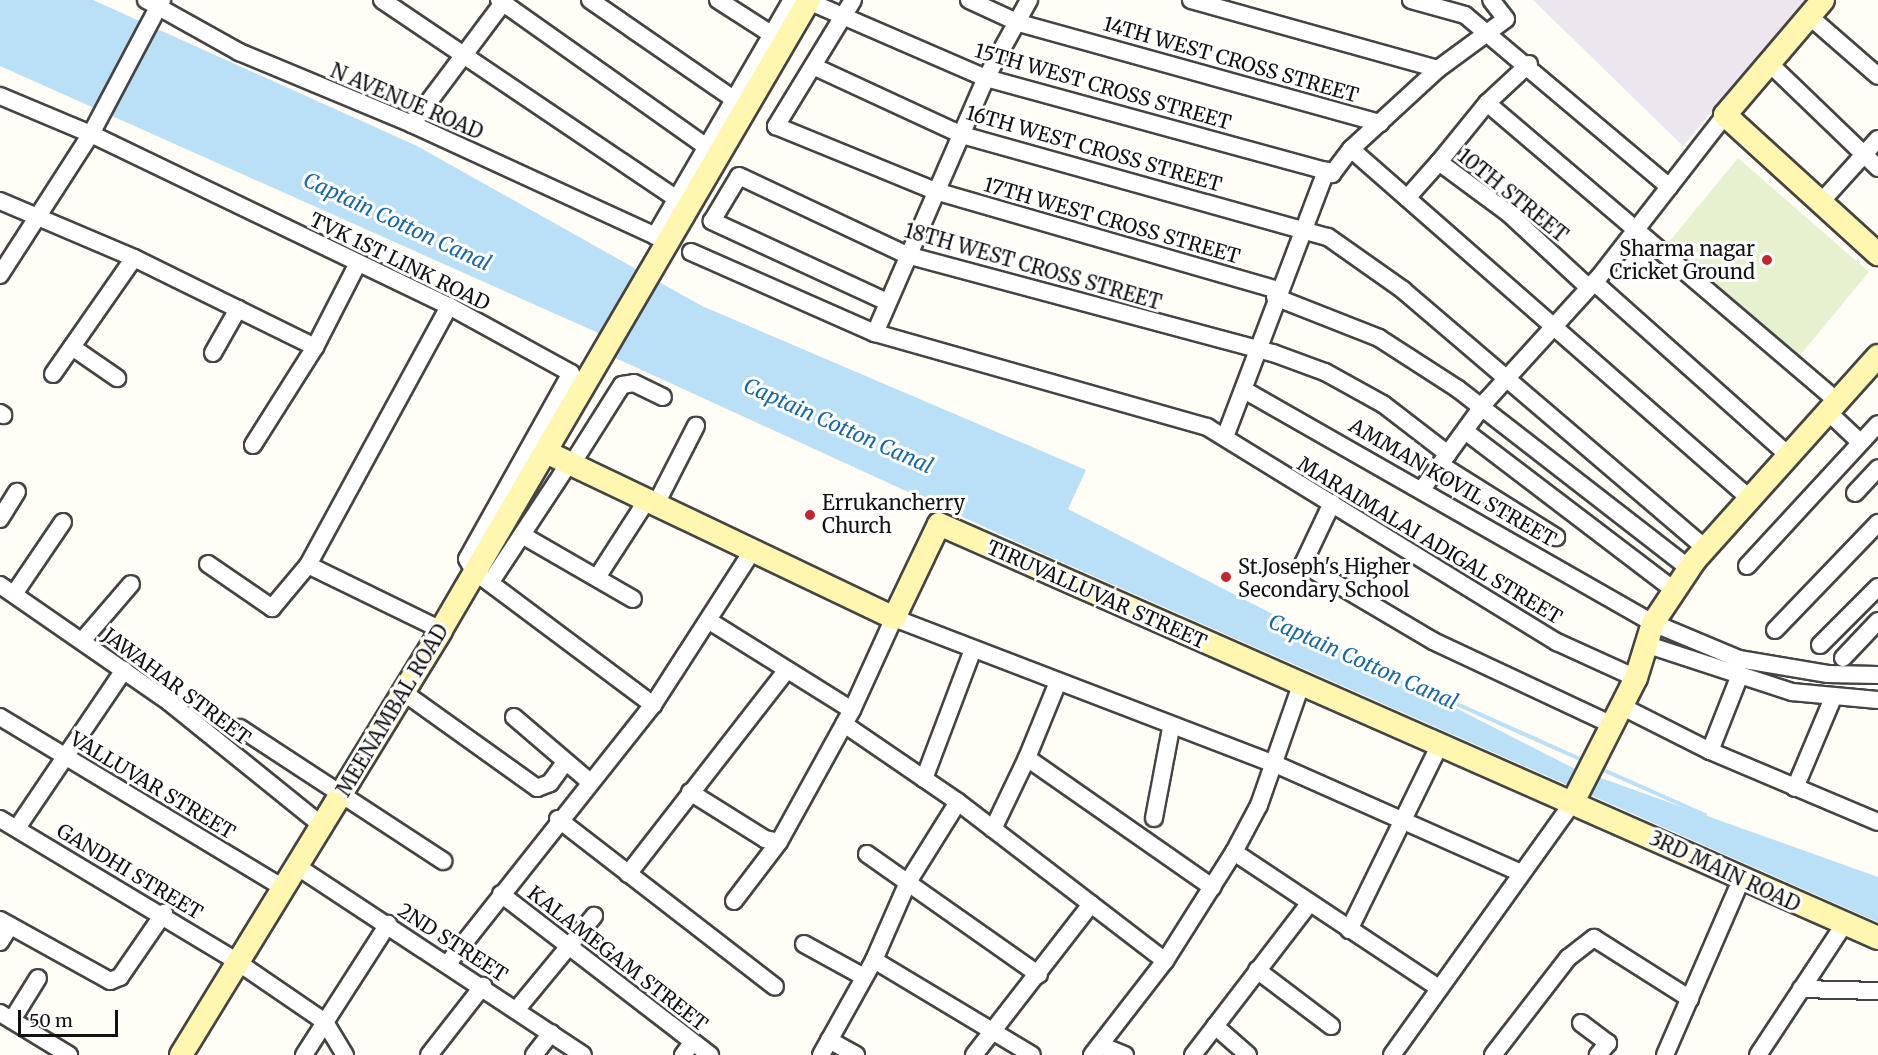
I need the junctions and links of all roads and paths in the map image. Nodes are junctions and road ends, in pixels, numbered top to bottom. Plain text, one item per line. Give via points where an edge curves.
1 (382, 0) edge
2 (590, 0) edge
3 (718, 0) edge
4 (969, 0) edge
5 (1029, 0) edge
6 (1191, 0) edge
7 (1410, 0) edge
8 (502, 1) edge
9 (1492, 1) edge
10 (155, 3) edge
11 (798, 6) edge
12 (848, 6) edge
13 (1816, 8) edge
14 (1019, 23) junction
15 (771, 34) junction
16 (1490, 34) junction
17 (465, 58) junction
18 (1529, 64) junction
19 (1770, 64) junction
20 (815, 67) junction
21 (1438, 69) junction
22 (1878, 76) edge
23 (986, 78) junction
24 (0, 96) edge
25 (732, 98) junction
26 (1487, 103) junction
27 (1725, 116) junction
28 (1380, 123) junction
29 (412, 124) junction
30 (91, 134) junction
31 (962, 135) junction
32 (1878, 139) edge
33 (704, 145) junction
34 (1351, 149) junction
35 (1864, 154) junction
36 (1439, 162) junction
37 (1878, 168) edge
38 (1326, 171) junction
39 (1670, 187) junction
40 (935, 191) junction
41 (674, 197) junction
42 (1407, 198) junction
43 (0, 201) edge
44 (1821, 202) junction
45 (40, 216) junction
46 (1300, 228) junction
47 (1635, 228) junction
48 (691, 252) dead end
49 (1878, 254) edge
50 (907, 255) junction
51 (134, 258) junction
52 (358, 263) junction
53 (0, 275) edge
54 (1592, 285) junction
55 (1276, 293) junction
56 (885, 301) junction
57 (449, 306) junction
58 (238, 309) junction
59 (1554, 327) junction
60 (875, 333) junction
61 (72, 347) junction
62 (315, 347) junction
63 (1256, 350) junction
64 (213, 353) dead end
65 (1878, 356) edge
66 (53, 374) dead end
67 (117, 378) dead end
68 (1506, 381) junction
69 (1246, 391) junction
70 (663, 397) dead end
71 (1831, 406) junction
72 (1482, 407) junction
73 (1878, 424) edge
74 (696, 426) dead end
75 (1465, 431) junction
76 (1225, 437) junction
77 (1860, 442) junction
78 (253, 445) dead end
79 (546, 452) junction
80 (1786, 453) junction
81 (1445, 459) junction
82 (570, 464) junction
83 (1878, 468) edge
84 (1423, 488) junction
85 (17, 492) dead end
86 (1855, 493) dead end
87 (1748, 497) junction
88 (652, 502) junction
89 (1332, 503) junction
90 (0, 519) edge
91 (63, 522) dead end
92 (1878, 523) edge
93 (522, 535) junction
94 (1556, 537) dead end
95 (1705, 548) junction
96 (753, 550) junction
97 (208, 564) dead end
98 (308, 565) junction
99 (1747, 566) dead end
100 (1689, 568) junction
101 (598, 576) junction
102 (482, 577) junction
103 (131, 584) dead end
104 (0, 585) edge
105 (1878, 587) edge
106 (1675, 591) junction
107 (14, 594) junction
108 (633, 599) dead end
109 (894, 618) junction
110 (1878, 621) edge
111 (711, 622) junction
112 (1653, 623) junction
113 (441, 630) junction
114 (1775, 630) dead end
115 (82, 641) junction
116 (1645, 644) junction
117 (1820, 645) dead end
118 (973, 649) junction
119 (1843, 658) dead end
120 (124, 670) junction
121 (785, 672) junction
122 (1740, 675) junction
123 (1878, 675) edge
124 (1636, 678) junction
125 (1058, 682) junction
126 (1301, 685) junction
127 (403, 692) junction
128 (1833, 698) junction
129 (1878, 700) edge
130 (653, 705) junction
131 (1616, 715) junction
132 (0, 717) edge
133 (514, 717) dead end
134 (848, 717) junction
135 (240, 728) dead end
136 (1171, 728) junction
137 (1440, 744) junction
138 (1710, 751) junction
139 (68, 758) junction
140 (1027, 758) junction
141 (565, 762) junction
142 (1275, 764) junction
143 (924, 779) junction
144 (589, 781) junction
145 (1795, 788) junction
146 (690, 792) junction
147 (342, 794) junction
148 (1575, 797) junction
149 (958, 802) junction
150 (1404, 817) junction
151 (1154, 818) dead end
152 (0, 819) edge
153 (558, 819) junction
154 (1878, 822) edge
155 (324, 827) junction
156 (17, 828) junction
157 (993, 829) junction
158 (779, 842) junction
159 (1234, 852) junction
160 (867, 854) dead end
161 (443, 861) dead end
162 (298, 867) junction
163 (1519, 872) junction
164 (628, 874) junction
165 (1742, 878) junction
166 (908, 882) junction
167 (1212, 887) junction
168 (284, 888) junction
169 (501, 894) junction
170 (734, 901) dead end
171 (1091, 904) junction
172 (1308, 905) junction
173 (164, 913) junction
174 (594, 916) dead end
175 (5, 923) edge
176 (388, 924) junction
177 (1843, 926) junction
178 (1349, 930) junction
179 (1878, 938) edge
180 (0, 942) edge
181 (804, 944) dead end
182 (567, 949) junction
183 (874, 960) junction
184 (236, 961) junction
185 (1166, 961) junction
186 (449, 962) junction
187 (1257, 970) junction
188 (1039, 975) junction
189 (864, 977) junction
190 (38, 978) dead end
191 (483, 986) junction
192 (775, 987) dead end
193 (1439, 988) junction
194 (1801, 989) junction
195 (1878, 991) edge
196 (1690, 999) junction
197 (517, 1009) junction
198 (6, 1017) edge
199 (325, 1022) junction
200 (1581, 1023) dead end
201 (1215, 1026) junction
202 (1331, 1026) dead end
203 (551, 1033) junction
204 (994, 1033) junction
205 (825, 1048) edge
206 (688, 1049) edge
207 (1096, 1050) edge
208 (69, 1055) edge
209 (181, 1055) edge
210 (304, 1055) edge
211 (345, 1055) edge
212 (429, 1055) edge
213 (534, 1055) edge
214 (583, 1055) edge
215 (710, 1055) edge
216 (856, 1055) edge
217 (974, 1055) edge
218 (1032, 1055) edge
219 (1125, 1055) edge
220 (1193, 1055) edge
221 (1248, 1055) edge
222 (1392, 1055) edge
223 (1493, 1055) edge
224 (1598, 1055) edge
225 (1665, 1055) edge
226 (1758, 1055) edge

1 - 17 street
2 - 25 street
3 - 15 street
4 - 14 street, 14TH WEST CROSS STREET
5 - 14 street
6 - 21 street
7 - 16 street via 1465,15
8 - 17 street
8 - 33 street
9 - 16 street via 1506,20
10 - 29 street, N AVENUE ROAD via 239,52
10 - 30 street
11 - 12 street, 15TH WEST CROSS STREET
11 - 15 street
11 - 79 street, MEENAMBAL ROAD via 651,276
12 - 20 street
12 - 23 street, 15TH WEST CROSS STREET
13 - 19 street
13 - 22 street
14 - 23 street
14 - 28 street, 14TH WEST CROSS STREET
15 - 25 street
16 - 18 street
16 - 21 street
17 - 29 street
17 - 41 street
18 - 26 street, 10TH STREET
18 - 39 street
19 - 27 street
19 - 35 street
20 - 31 street, 16TH WEST CROSS STREET
20 - 40 street, 17TH WEST CROSS STREET via 776,126
21 - 28 street
23 - 31 street
23 - 38 street, 15TH WEST CROSS STREET
24 - 30 street, TVK 1ST LINK ROAD
25 - 33 street
26 - 36 street, 10TH STREET
26 - 47 street
27 - 39 street
27 - 44 street
28 - 34 street
29 - 41 street, N AVENUE ROAD via 655,236
30 - 45 street
30 - 52 street, TVK 1ST LINK ROAD
31 - 40 street
31 - 46 street, 16TH WEST CROSS STREET
32 - 35 street
33 - 41 street
34 - 38 street via 1332,174
34 - 42 street
35 - 37 street
35 - 44 street
36 - 42 street
36 - 54 street, 10TH STREET via 1508,213
38 - 46 street
39 - 47 street
40 - 50 street
40 - 55 street, 17TH WEST CROSS STREET
42 - 59 street
43 - 45 street
44 - 49 street
45 - 51 street
45 - 53 street
46 - 55 street
46 - 68 street, 16TH WEST CROSS STREET via 1362,258
47 - 54 street
47 - 71 street
48 - 60 street, MARAIMALAI ADIGAL STREET
50 - 56 street
50 - 56 street, 18TH WEST CROSS STREET via 739,176 712,221
50 - 63 street, 18TH WEST CROSS STREET
51 - 58 street
51 - 61 street
52 - 57 street, TVK 1ST LINK ROAD
52 - 62 street
54 - 59 street
54 - 80 street, 10TH STREET
55 - 63 street
55 - 72 street, 17TH WEST CROSS STREET via 1379,338
56 - 60 street
57 - 98 street
57 - 102 street, TVK 1ST LINK ROAD via 571,373 467,552
58 - 62 street
58 - 64 street
59 - 68 street
59 - 87 street
60 - 76 street, MARAIMALAI ADIGAL STREET via 1207,427
61 - 66 street
61 - 67 street
62 - 78 street
63 - 69 street
63 - 81 street, 18TH WEST CROSS STREET via 1325,372 1359,389
65 - 71 street
68 - 72 street
68 - 95 street, 16TH WEST CROSS STREET
69 - 76 street
69 - 84 street, AMMAN KOVIL STREET
70 - 82 street via 634,383 622,385
71 - 77 street
71 - 80 street
72 - 75 street
72 - 100 street
73 - 77 street
74 - 88 street
75 - 81 street
75 - 106 street
76 - 89 street, MARAIMALAI ADIGAL STREET
77 - 99 street
79 - 82 street
79 - 102 street, MEENAMBAL ROAD
80 - 87 street
81 - 84 street
81 - 94 street, 18TH WEST CROSS STREET
82 - 88 street
82 - 93 street
83 - 86 street
84 - 112 street, AMMAN KOVIL STREET
85 - 90 street
87 - 95 street
88 - 96 street
88 - 101 street
89 - 124 street, MARAIMALAI ADIGAL STREET via 1557,642
89 - 131 street via 1303,564 1433,641
91 - 107 street
92 - 114 street
93 - 101 street
93 - 102 street
95 - 100 street
96 - 109 street
96 - 111 street
97 - 98 street via 272,608
98 - 113 street
100 - 106 street
101 - 108 street
102 - 113 street, MEENAMBAL ROAD
102 - 130 street
103 - 115 street
104 - 107 street, JAWAHAR STREET
105 - 117 street
106 - 112 street
107 - 115 street, JAWAHAR STREET
109 - 118 street
109 - 126 street, TIRUVALLUVAR STREET via 939,524
109 - 134 street
110 - 119 street
111 - 121 street
111 - 130 street
112 - 116 street
112 - 123 street, AMMAN KOVIL STREET via 1739,658 1828,674
113 - 127 street, MEENAMBAL ROAD
115 - 120 street, JAWAHAR STREET
116 - 122 street
116 - 124 street
118 - 125 street
118 - 143 street
120 - 139 street
120 - 155 street, JAWAHAR STREET
121 - 134 street
121 - 146 street
122 - 128 street
122 - 138 street
124 - 131 street
125 - 136 street
125 - 140 street
126 - 137 street, TIRUVALLUVAR STREET
126 - 142 street
127 - 141 street via 537,788 550,783
127 - 147 street, MEENAMBAL ROAD
128 - 129 street
128 - 145 street
130 - 144 street
131 - 138 street
131 - 148 street
132 - 139 street, VALLUVAR STREET
133 - 141 street
134 - 143 street
134 - 158 street
135 - 147 street
136 - 142 street
136 - 151 street
137 - 148 street, TIRUVALLUVAR STREET
137 - 150 street
138 - 145 street
139 - 156 street
139 - 168 street, VALLUVAR STREET
140 - 157 street
140 - 167 street
141 - 144 street
142 - 150 street
142 - 159 street
143 - 149 street
144 - 153 street
145 - 154 street
146 - 158 street via 765,839
146 - 164 street
147 - 155 street, MEENAMBAL ROAD
147 - 161 street
148 - 163 street
148 - 165 street, 3RD MAIN ROAD
149 - 157 street
149 - 166 street
150 - 163 street
150 - 178 street
152 - 156 street, GANDHI STREET
153 - 164 street
153 - 169 street
155 - 162 street, MEENAMBAL ROAD
156 - 173 street, GANDHI STREET
157 - 171 street
158 - 170 street
159 - 167 street
159 - 172 street
160 - 166 street
162 - 168 street, MEENAMBAL ROAD
162 - 176 street, 2ND STREET
163 - 193 street
164 - 192 street
165 - 177 street, 3RD MAIN ROAD
165 - 196 street
166 - 183 street
166 - 188 street
167 - 185 street
168 - 184 street, MEENAMBAL ROAD
169 - 182 street, KALAMEGAM STREET
169 - 186 street
171 - 185 street
171 - 188 street
172 - 178 street
172 - 187 street
173 - 175 street via 120,976 110,981
173 - 184 street, GANDHI STREET
174 - 182 street
175 - 180 street
176 - 186 street, 2ND STREET
176 - 199 street
177 - 179 street, 3RD MAIN ROAD
177 - 194 street
178 - 193 street
181 - 189 street
182 - 197 street
182 - 206 street, KALAMEGAM STREET
183 - 189 street
183 - 204 street
184 - 199 street, GANDHI STREET
184 - 209 street, MEENAMBAL ROAD
185 - 207 street
186 - 191 street, 2ND STREET
187 - 201 street
187 - 202 street
188 - 204 street
189 - 205 street
190 - 198 street
191 - 197 street, 2ND STREET
191 - 212 street
193 - 222 street
194 - 195 street
194 - 226 street
196 - 223 street via 1594,938 1568,958
196 - 225 street
197 - 203 street, 2ND STREET
198 - 208 street
199 - 210 street
199 - 211 street
200 - 224 street via 1608,1043
201 - 220 street
201 - 221 street
203 - 213 street
203 - 214 street, 2ND STREET
204 - 217 street
204 - 218 street
205 - 216 street
206 - 215 street, KALAMEGAM STREET
207 - 219 street

